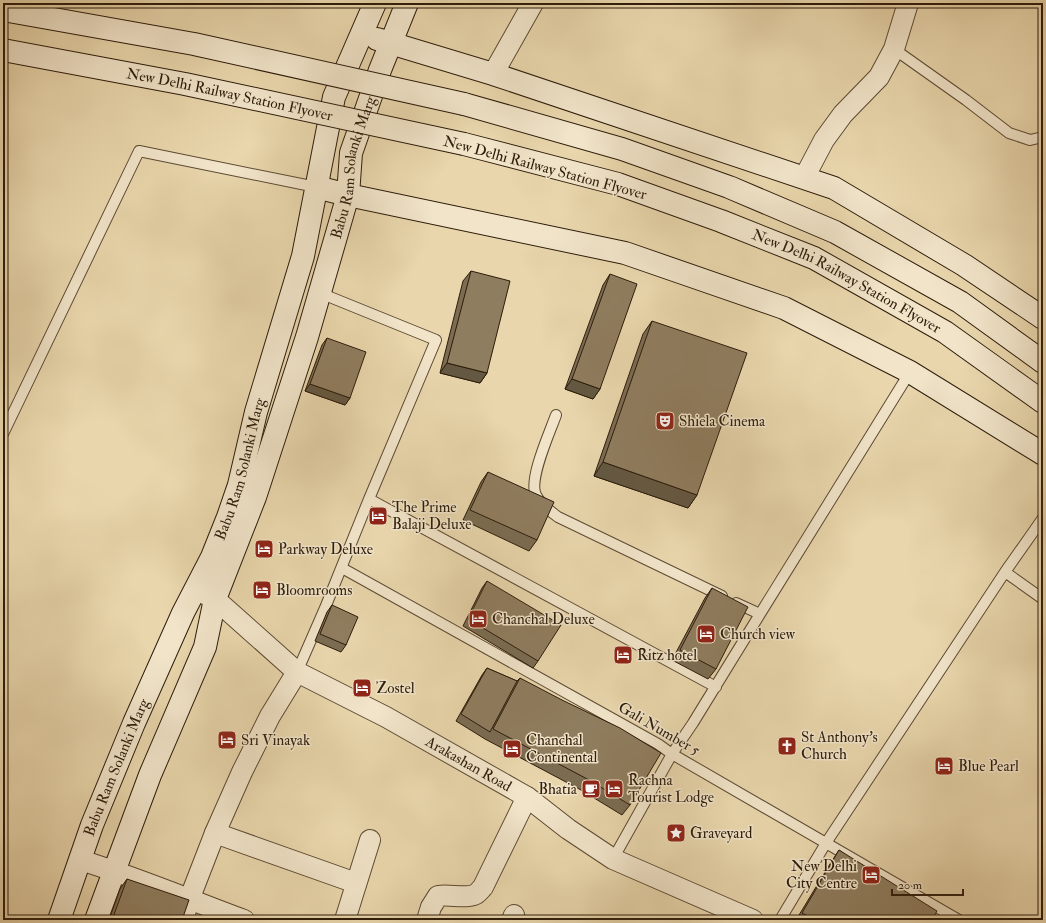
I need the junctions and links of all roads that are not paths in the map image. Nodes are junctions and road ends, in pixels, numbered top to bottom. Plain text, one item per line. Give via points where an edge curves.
1 (375, 3) edge
2 (407, 3) edge
3 (533, 3) edge
4 (908, 3) edge
5 (3, 10) edge
6 (361, 35) junction
7 (391, 42) junction
8 (894, 49) junction
9 (3, 50) edge
10 (493, 74) junction
11 (1043, 137) edge
12 (804, 178) junction
13 (316, 187) junction
14 (348, 195) junction
15 (320, 293) junction
16 (1043, 318) edge
17 (1043, 362) edge
18 (910, 372) junction
19 (1043, 402) edge
20 (556, 415) dead end
21 (3, 434) edge
22 (1043, 454) edge
23 (369, 499) junction
24 (1043, 518) edge
25 (342, 568) junction
26 (1005, 572) junction
27 (195, 589) junction
28 (215, 599) junction
29 (1043, 600) edge
30 (760, 614) junction
31 (298, 672) junction
32 (716, 687) junction
33 (672, 754) junction
34 (527, 798) junction
35 (215, 833) junction
36 (370, 840) dead end
37 (826, 843) junction
38 (613, 859) junction
39 (80, 860) junction
40 (115, 870) junction
41 (356, 883) junction
42 (189, 900) junction
43 (947, 917) edge
44 (59, 920) edge
45 (96, 920) edge
46 (184, 920) edge
47 (244, 920) edge
48 (345, 920) edge
49 (427, 920) edge
50 (753, 920) edge
51 (780, 920) edge
52 (959, 920) edge

1 - 6 main road, Babu Ram Solanki Marg
2 - 7 main road, Babu Ram Solanki Marg
3 - 10 street
4 - 8 street
5 - 17 main road, bridge via 194,44 464,104 622,149 729,187 835,232 960,302
6 - 7 main road
6 - 13 main road, Babu Ram Solanki Marg via 334,97
7 - 10 main road
7 - 14 main road, Babu Ram Solanki Marg via 351,153
8 - 11 lane via 1009,133 1030,140
8 - 12 street via 879,77 843,114 824,140
9 - 19 main road, New Delhi Railway Station Flyover, bridge via 185,84 464,144 618,184 814,258 945,332
10 - 12 main road
12 - 16 main road via 834,188 964,265
13 - 14 main road
13 - 21 lane via 139,151
13 - 27 main road, Babu Ram Solanki Marg via 303,256 256,412 239,485 212,557
14 - 15 main road, Babu Ram Solanki Marg
14 - 18 main road via 625,253 784,308
15 - 23 lane via 436,340
15 - 28 main road, Babu Ram Solanki Marg via 255,497
18 - 22 main road
18 - 30 lane
20 - 30 lane via 535,475 535,494 542,503 558,517
23 - 25 lane
23 - 32 lane
24 - 26 lane
25 - 31 lane
25 - 33 lane, Gali Number 5
26 - 29 lane
26 - 37 lane
27 - 28 street, Arakashan Road
27 - 39 main road, Babu Ram Solanki Marg via 134,723
28 - 31 street, Arakashan Road
28 - 40 main road, Babu Ram Solanki Marg via 205,647 150,776
30 - 32 lane
31 - 34 street, Arakashan Road via 386,717
31 - 35 street via 270,716
32 - 33 lane
33 - 37 lane, Gali Number 5
33 - 38 lane
34 - 38 street, Arakashan Road
34 - 49 street via 483,887 475,895 438,896
35 - 41 street
35 - 42 street
36 - 41 street
37 - 43 lane, Gali Number 5
37 - 51 lane
38 - 50 street, Arakashan Road
39 - 40 street
39 - 44 main road, Babu Ram Solanki Marg
40 - 42 street
40 - 45 main road, Babu Ram Solanki Marg
41 - 48 street
42 - 46 street
42 - 47 street
43 - 52 lane, Gali Number 5

